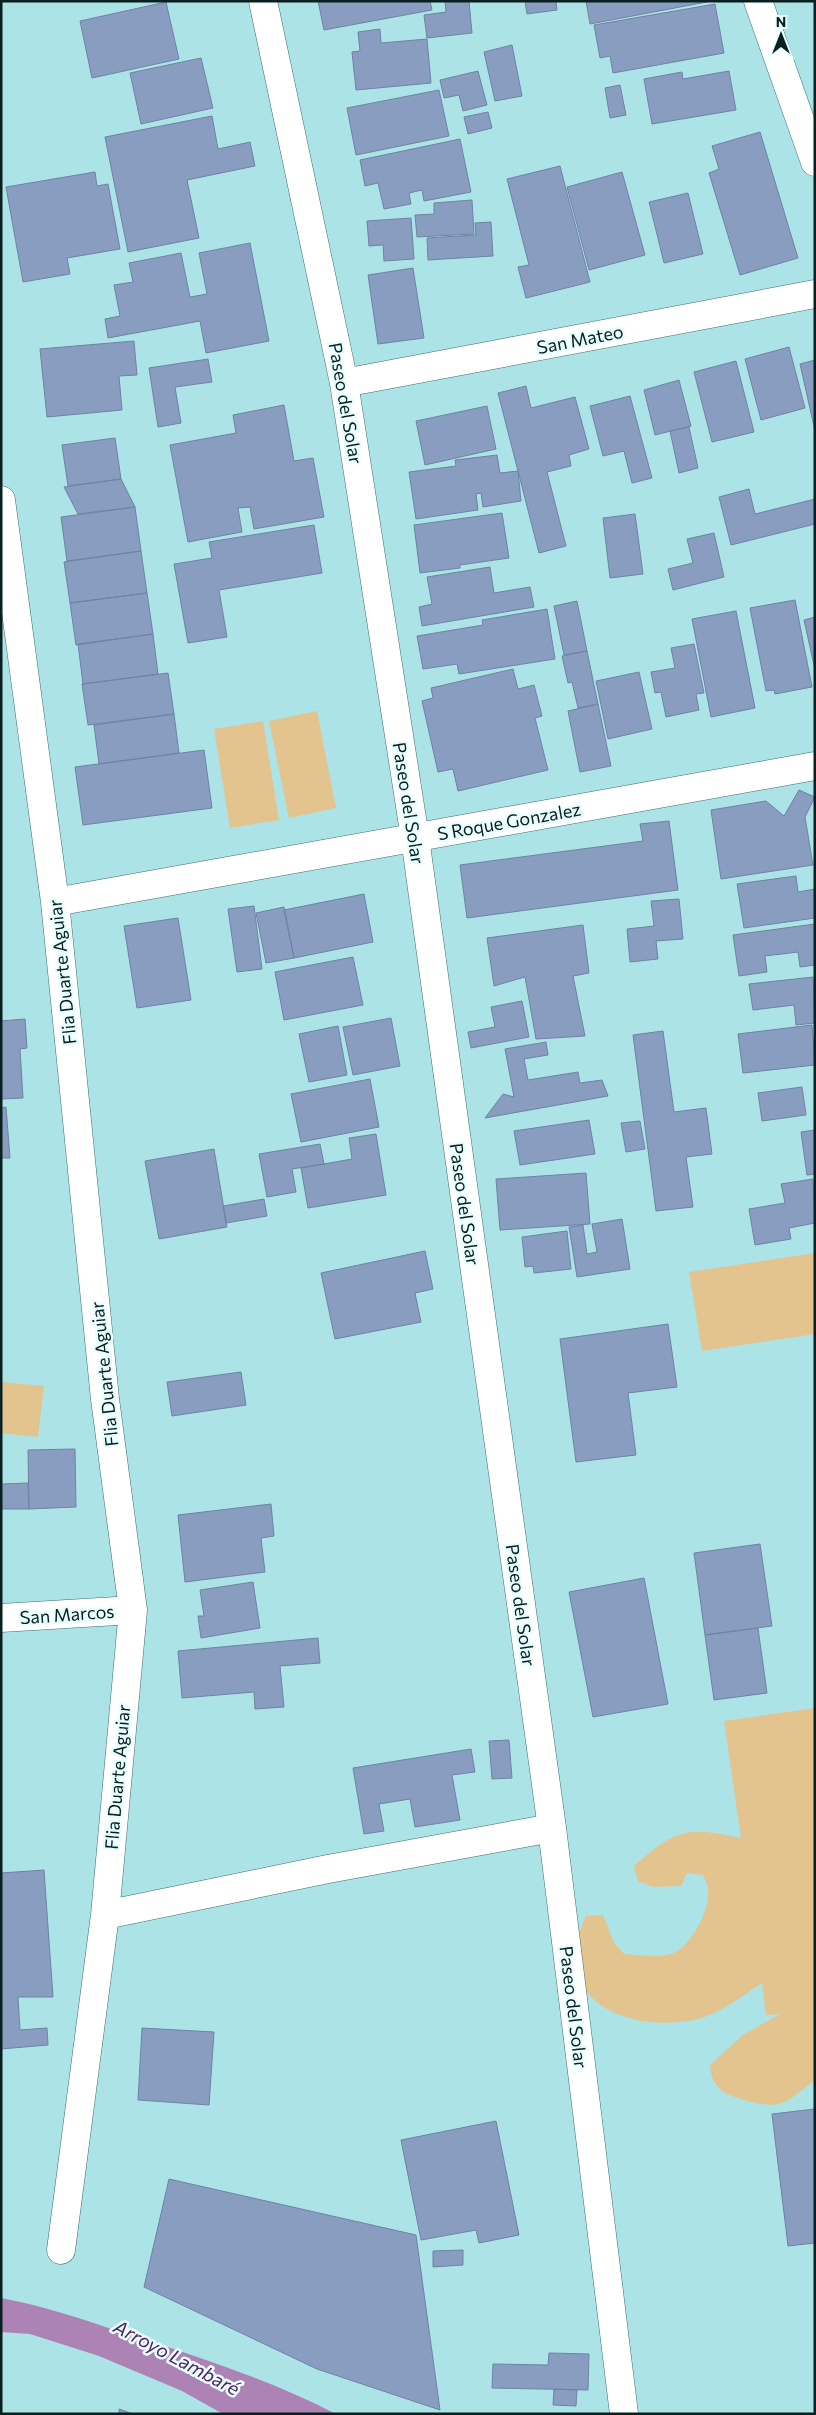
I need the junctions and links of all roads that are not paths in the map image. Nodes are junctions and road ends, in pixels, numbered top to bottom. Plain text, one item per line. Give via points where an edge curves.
1 (263, 1) edge
2 (758, 1) edge
3 (815, 162) edge
4 (815, 294) edge
5 (344, 383) junction
6 (1, 500) edge
7 (7, 583) edge
8 (815, 766) edge
9 (415, 838) junction
10 (55, 902) junction
11 (133, 1610) junction
12 (1, 1618) edge
13 (552, 1828) junction
14 (105, 1915) junction
15 (61, 2250) dead end
16 (624, 2414) edge

1 - 5 street, Paseo del Solar
2 - 3 street
4 - 5 street, San Mateo
5 - 9 street, Paseo del Solar
6 - 7 street, Flia Duarte Aguiar
7 - 10 street, Flia Duarte Aguiar
8 - 9 street, S Roque Gonzalez
9 - 10 street, S Roque Gonzalez
9 - 13 street, Paseo del Solar
10 - 11 street, Flia Duarte Aguiar via 105,1399
11 - 12 street, San Marcos
11 - 14 street, Flia Duarte Aguiar
13 - 14 street via 328,1869
13 - 16 street, Paseo del Solar
14 - 15 street, Flia Duarte Aguiar

